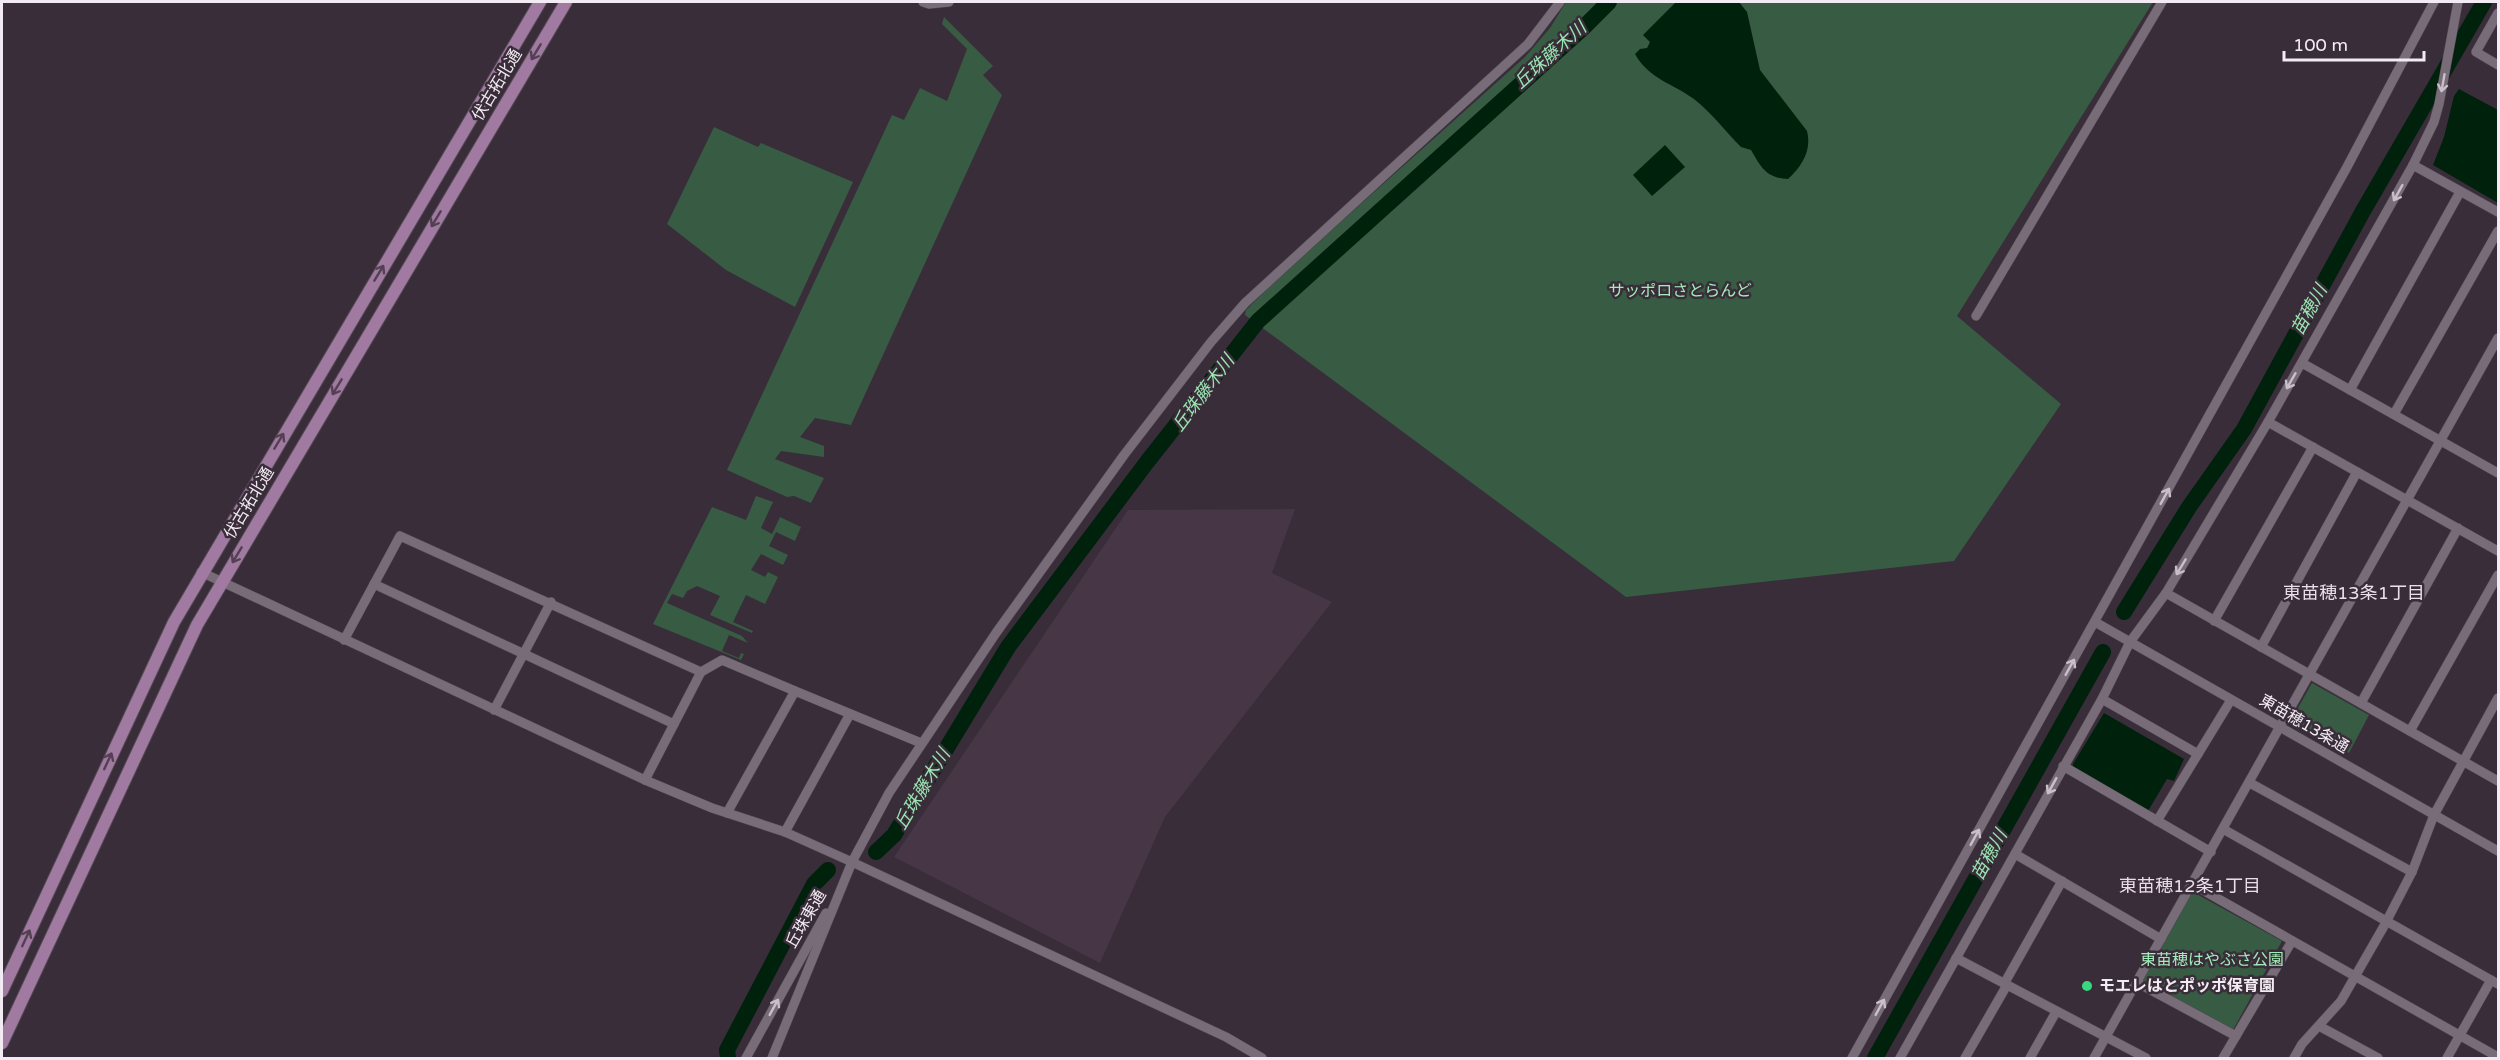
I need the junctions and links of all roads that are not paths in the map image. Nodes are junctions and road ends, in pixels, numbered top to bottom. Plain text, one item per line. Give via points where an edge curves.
1 (540, 2) edge
2 (566, 2) edge
3 (923, 2) edge
4 (949, 2) edge
5 (1560, 2) edge
6 (2162, 2) edge
7 (2434, 2) edge
8 (2458, 3) edge
9 (2499, 13) edge
10 (2499, 64) edge
11 (2413, 165) junction
12 (2460, 192) junction
13 (2499, 213) edge
14 (2499, 231) edge
15 (1976, 315) dead end
16 (2499, 338) edge
17 (2301, 363) junction
18 (2350, 390) junction
19 (2394, 414) junction
20 (2268, 422) junction
21 (2441, 441) junction
22 (2313, 447) junction
23 (2499, 460) edge
24 (2357, 472) junction
25 (2496, 472) edge
26 (2408, 500) junction
27 (2458, 528) junction
28 (2499, 551) edge
29 (201, 572) junction
30 (2499, 574) edge
31 (220, 582) junction
32 (374, 584) junction
33 (2166, 593) junction
34 (551, 602) junction
35 (2214, 621) junction
36 (2095, 622) junction
37 (344, 640) junction
38 (2130, 642) junction
39 (2261, 647) junction
40 (524, 653) junction
41 (701, 672) junction
42 (2308, 675) junction
43 (795, 691) junction
44 (2499, 698) edge
45 (2102, 699) junction
46 (2231, 700) junction
47 (2361, 703) junction
48 (494, 710) junction
49 (850, 714) junction
50 (674, 724) junction
51 (2280, 728) junction
52 (2410, 731) junction
53 (921, 743) junction
54 (2198, 754) junction
55 (2463, 762) junction
56 (2064, 766) junction
57 (645, 780) junction
58 (2499, 781) edge
59 (2250, 783) junction
60 (728, 813) junction
61 (2434, 815) junction
62 (2157, 821) junction
63 (2223, 829) junction
64 (785, 832) junction
65 (2499, 851) edge
66 (2211, 852) junction
67 (2015, 854) junction
68 (852, 862) junction
69 (2412, 872) junction
70 (2062, 880) junction
71 (2192, 884) junction
72 (840, 891) junction
73 (2387, 921) junction
74 (2161, 939) junction
75 (2292, 941) junction
76 (1956, 958) junction
77 (2355, 976) junction
78 (2138, 982) junction
79 (2495, 982) edge
80 (2005, 985) junction
81 (2, 991) edge
82 (2056, 1012) junction
83 (2319, 1026) junction
84 (2460, 1034) junction
85 (2236, 1036) junction
86 (2106, 1037) junction
87 (2, 1043) edge
88 (2361, 1055) edge
89 (2499, 1057) edge
90 (746, 1059) edge
91 (772, 1059) edge
92 (1262, 1059) edge
93 (1852, 1059) edge
94 (1900, 1059) edge
95 (1965, 1059) edge
96 (2030, 1059) edge
97 (2094, 1059) edge
98 (2146, 1059) edge
99 (2223, 1059) edge
100 (2294, 1059) edge
101 (2378, 1059) edge
102 (2447, 1059) edge

29 -> 1 main road, 伏古拓北通
2 -> 31 main road, 伏古拓北通
3 - 4 street
5 - 53 street via 1528,44 1227,322 1124,455
6 - 15 street
36 -> 7 street via 2342,178
8 -> 11 street via 2434,122
9 - 10 street via 2476,52
11 - 12 street
11 -> 17 street
12 - 13 street
12 - 18 street
14 - 19 street
16 - 21 street
17 - 18 street
17 -> 20 street
18 - 19 street
19 - 21 street
20 - 22 street
20 -> 33 street
21 - 25 street
21 - 26 street
22 - 24 street
22 - 35 street
23 - 25 street
24 - 26 street
24 - 39 street
26 - 27 street
26 - 42 street
27 - 28 street
27 - 47 street
29 - 31 street
81 -> 29 main road, 伏古拓北通 via 153,663
30 - 52 street
31 - 37 street
31 - 87 main road, 伏古拓北通 via 173,672
32 - 34 street via 400,536
32 - 37 street
32 - 40 street
33 - 35 street
33 - 38 street
34 - 40 street
34 - 41 street
35 - 39 street
36 - 38 street, 東苗穂13条通
93 -> 36 street
37 - 48 street
38 - 45 street
38 - 46 street, 東苗穂13条通
39 - 42 street
40 - 48 street
40 - 50 street
41 - 43 street via 722,660
41 - 50 street
42 - 47 street
42 - 51 street
43 - 49 street
43 - 60 street
44 - 55 street
45 - 54 street
45 - 56 street
46 - 51 street, 東苗穂13条通
46 - 54 street
47 - 52 street
48 - 57 street
49 - 53 street
49 - 64 street
50 - 57 street
51 - 59 street
51 - 61 street, 東苗穂13条通
52 - 55 street
53 - 68 street
54 - 62 street
55 - 58 street
55 - 61 street
56 - 62 street
56 -> 67 street
57 - 60 street
59 - 63 street
59 - 69 street
60 - 64 street
61 - 65 street, 東苗穂13条通
61 - 69 street
62 - 66 street
63 - 66 street
63 - 73 street
64 - 68 street
66 - 71 street
67 - 70 street
67 - 76 street
68 - 72 street
68 - 92 street via 1226,1037
69 - 73 street
70 - 74 street
70 - 80 street
71 - 74 street
71 - 75 street
90 -> 72 street, 丘珠東通
72 - 91 street, 丘珠東通
73 - 77 street
73 - 79 street
74 - 78 street
75 - 77 street
75 - 85 street
76 - 80 street
76 - 94 street
77 - 83 street via 2341,1002
77 - 84 street
78 - 85 street
78 - 86 street
79 - 84 street
80 - 82 street
80 - 95 street
82 - 86 street
82 - 96 street
83 - 88 street
83 - 100 street
84 - 89 street
84 - 102 street
85 - 99 street
86 - 97 street
86 - 98 street
88 - 101 street

